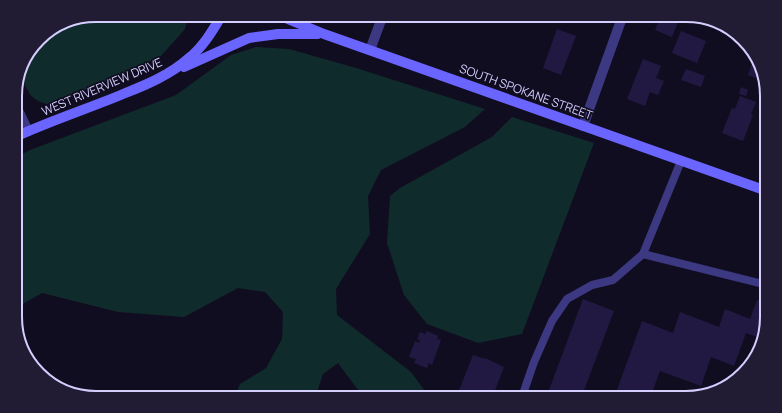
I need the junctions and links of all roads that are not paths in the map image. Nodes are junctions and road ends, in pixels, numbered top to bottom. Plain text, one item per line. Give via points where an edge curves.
1 (217, 22) edge
2 (295, 22) edge
3 (380, 22) edge
4 (620, 22) edge
5 (324, 34) junction
6 (370, 50) junction
7 (153, 82) junction
8 (22, 119) edge
9 (583, 126) junction
10 (28, 131) junction
11 (22, 134) edge
12 (681, 161) junction
13 (760, 185) edge
14 (643, 254) junction
15 (760, 283) edge
16 (524, 391) edge

1 - 7 main road, WEST RIVERVIEW DRIVE via 190,58
2 - 5 main road, SOUTH SPOKANE STREET
3 - 6 street
4 - 9 street
5 - 6 main road, SOUTH SPOKANE STREET
5 - 7 main road via 278,34 249,38
6 - 9 main road, SOUTH SPOKANE STREET
7 - 10 main road, WEST RIVERVIEW DRIVE
8 - 10 street
9 - 12 main road, SOUTH SPOKANE STREET
10 - 11 main road, WEST RIVERVIEW DRIVE
12 - 13 main road, SOUTH SPOKANE STREET
12 - 14 lane
14 - 15 lane
14 - 16 lane via 613,280 592,285 566,299 552,322

